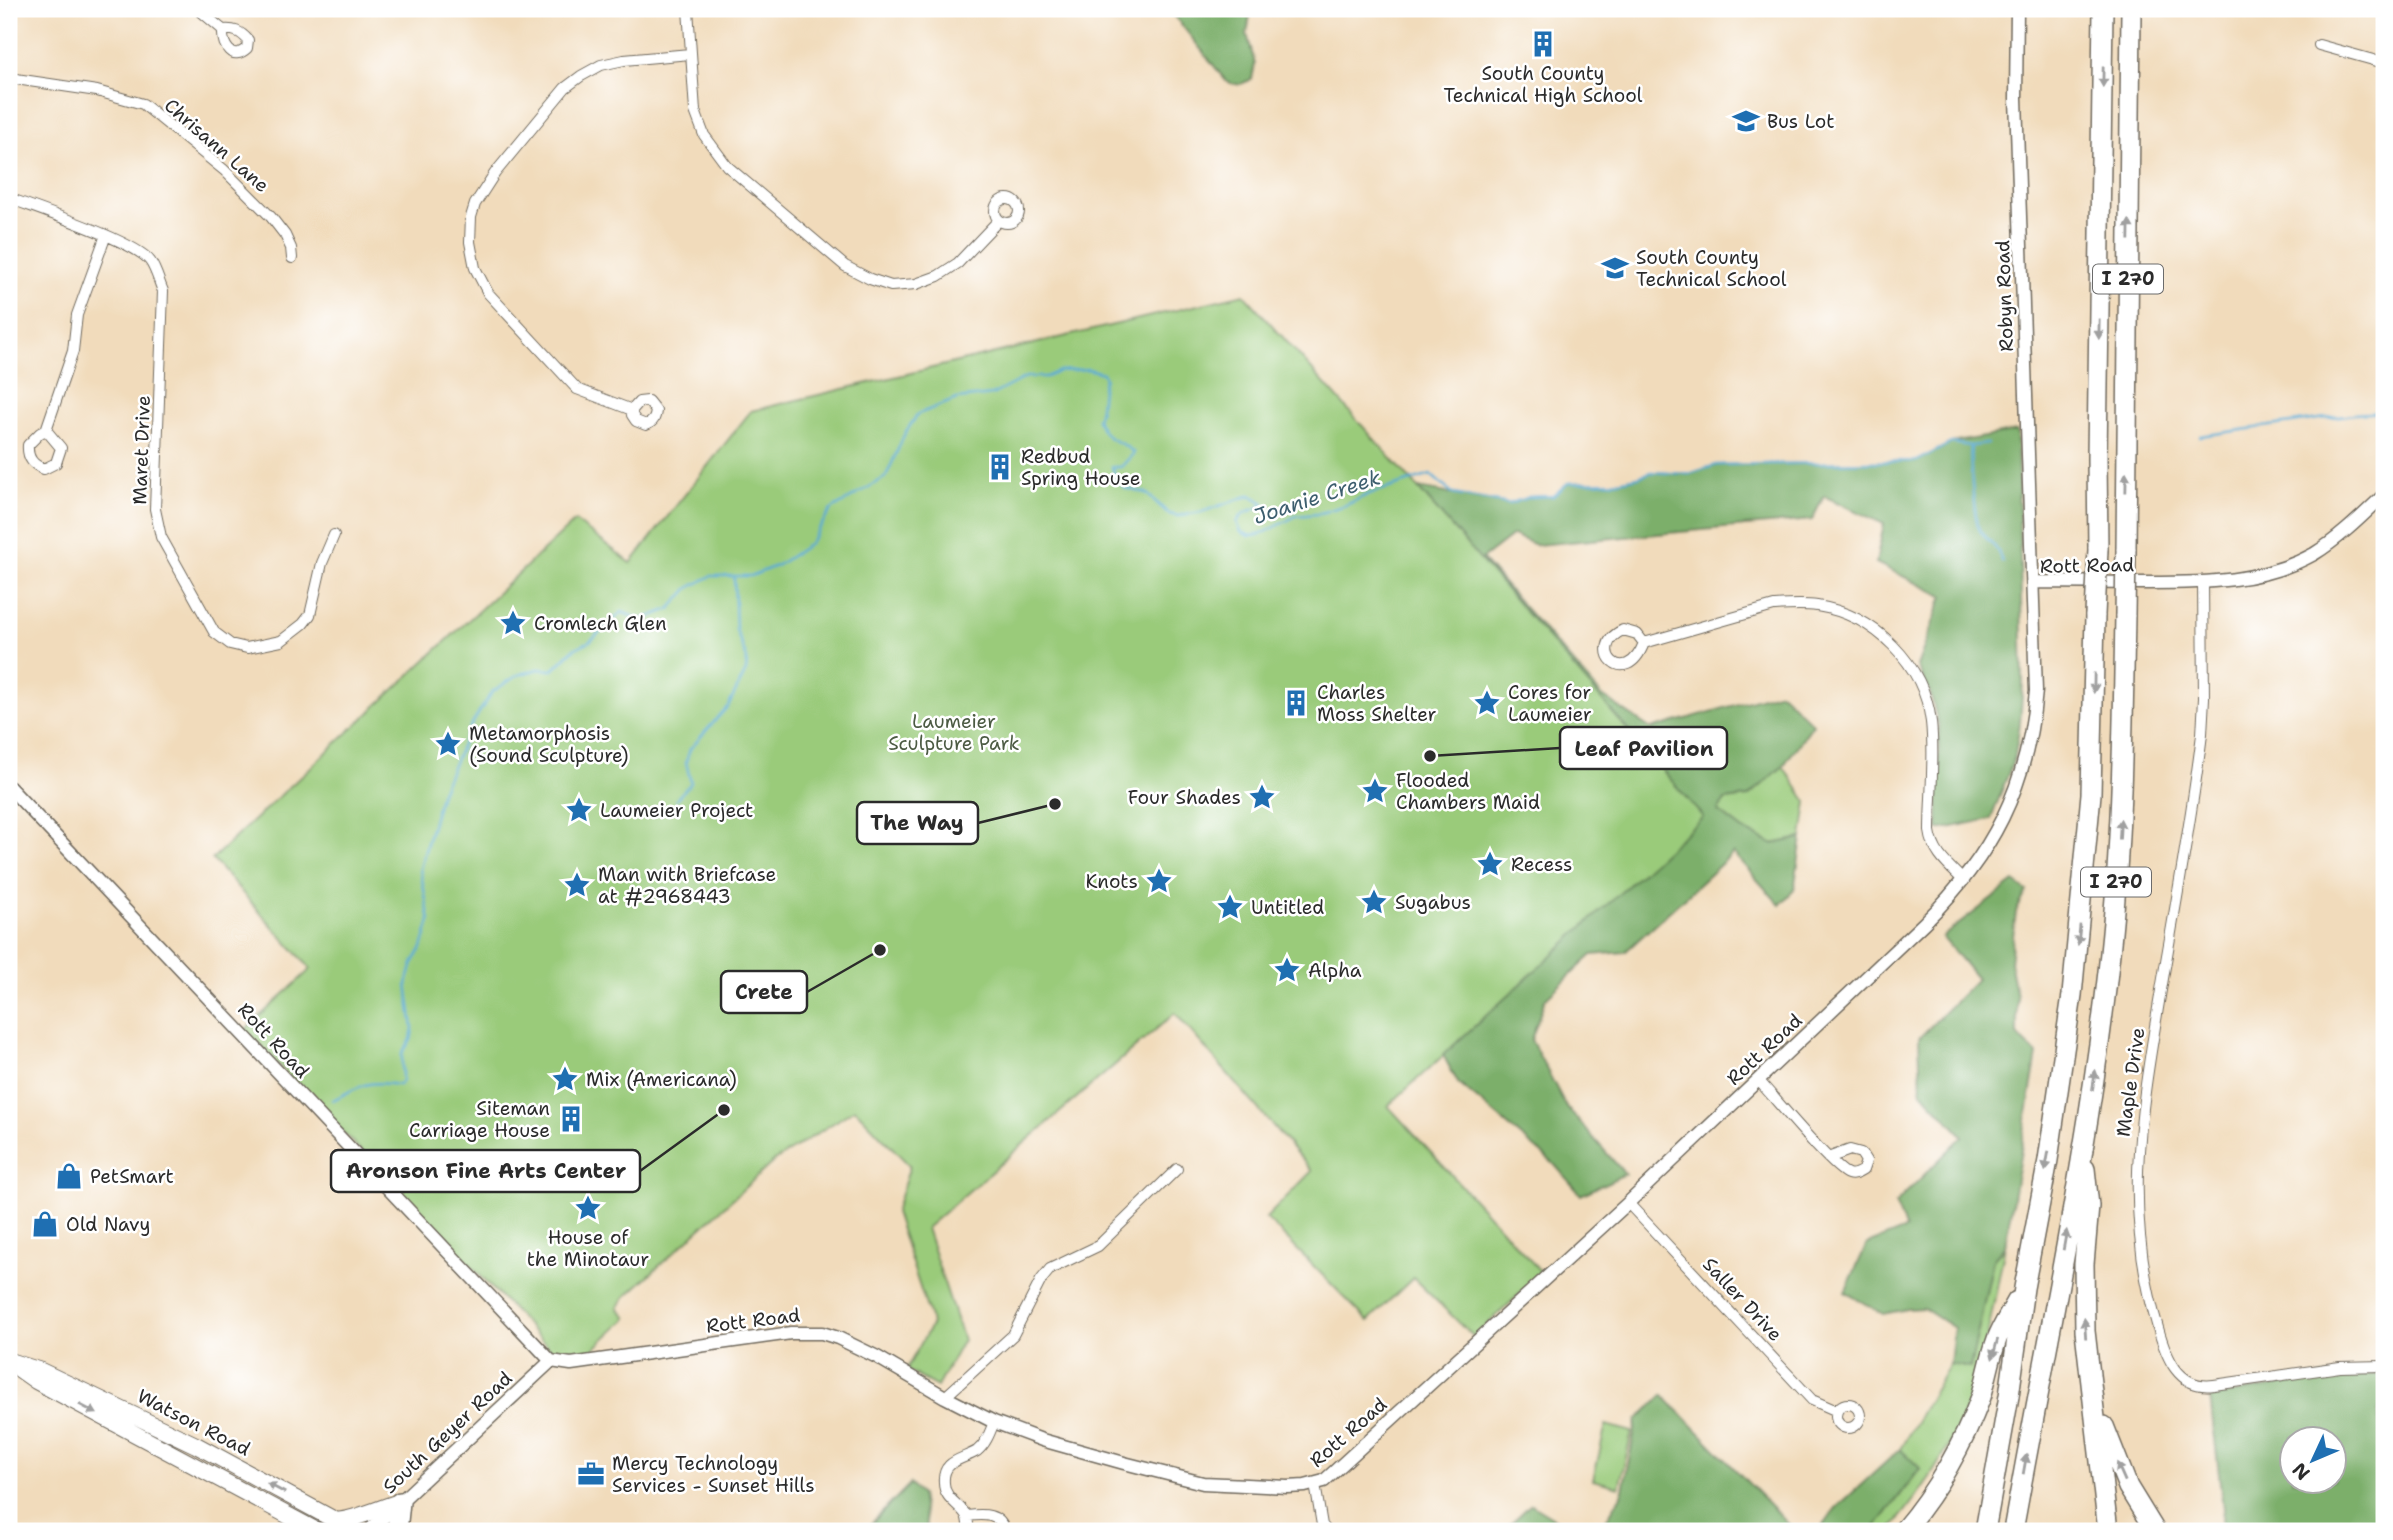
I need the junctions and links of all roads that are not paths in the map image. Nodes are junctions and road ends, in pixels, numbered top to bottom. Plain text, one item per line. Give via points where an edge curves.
1 (198, 9) edge
2 (688, 9) edge
3 (2017, 9) edge
4 (2104, 9) edge
5 (2131, 9) edge
6 (223, 30) dead end
7 (2319, 44) dead end
8 (690, 54) junction
9 (2384, 63) edge
10 (9, 78) edge
11 (9, 198) edge
12 (998, 221) dead end
13 (106, 235) junction
14 (292, 258) dead end
15 (632, 410) dead end
16 (46, 430) dead end
17 (2384, 495) edge
18 (334, 536) dead end
19 (2033, 582) junction
20 (2203, 582) junction
21 (1644, 643) dead end
22 (9, 786) edge
23 (1964, 881) junction
24 (1759, 1080) junction
25 (2082, 1147) junction
26 (1828, 1158) dead end
27 (1177, 1169) dead end
28 (1628, 1203) junction
29 (2024, 1288) junction
30 (9, 1361) edge
31 (551, 1361) junction
32 (2384, 1366) edge
33 (2094, 1396) junction
34 (945, 1397) junction
35 (1837, 1411) dead end
36 (994, 1422) junction
37 (1315, 1484) junction
38 (400, 1502) junction
39 (967, 1516) junction
40 (336, 1521) junction
41 (302, 1526) edge
42 (317, 1531) edge
43 (355, 1531) edge
44 (369, 1531) edge
45 (397, 1531) edge
46 (969, 1531) edge
47 (1005, 1531) edge
48 (1327, 1531) edge
49 (1903, 1531) edge
50 (1985, 1531) edge
51 (2013, 1531) edge
52 (2108, 1531) edge
53 (2155, 1531) edge

1 - 6 street
2 - 8 street
3 - 19 street, Robyn Road
4 -> 29 highway, I 270, bridge via 2091,794 2078,939 2048,1160
25 -> 5 highway, I 270, bridge via 2104,1003 2122,786
7 - 9 street
8 - 12 street via 698,124 712,147 727,166 845,266 870,279 905,286 938,276 958,263
8 - 15 street via 624,60 581,76 565,88 495,173 471,217 475,268 488,293 577,389
10 - 14 street, Chrisann Lane via 97,91 143,104 224,170 271,217 285,235
11 - 13 street, Maret Drive
13 - 16 street via 77,316 73,351
13 - 18 street, Maret Drive via 141,252 163,291 157,524 214,632 230,644 247,648 281,641 295,632 310,615 322,563
17 - 20 street, Rott Road via 2338,537 2300,561 2252,578
19 - 20 street, Rott Road
19 - 23 street, Rott Road via 2036,691 2029,743 2005,815
20 - 32 street, Maple Drive via 2202,734 2138,1146 2138,1222 2150,1297 2172,1364 2196,1385
21 - 23 street via 1774,606 1795,605 1840,612 1878,632 1920,685 1930,720 1932,843
22 - 31 street, Rott Road
23 - 24 street, Rott Road
24 - 26 street
24 - 28 street, Rott Road
33 -> 25 highway via 2085,1331 2089,1206
51 -> 25 highway, I 270
27 - 34 street via 1098,1246 1050,1269 1013,1335
28 - 35 street, Saller Drive via 1812,1400
28 - 37 street, Rott Road via 1335,1473
29 -> 49 highway via 1997,1339 1966,1432 1937,1485
29 - 50 highway, I 270
40 -> 30 main road, Watson Road via 197,1445 41,1371
30 -> 41 main road, Watson Road via 36,1381
31 - 34 street, Rott Road via 571,1364 810,1332 858,1347
31 - 38 street, South Geyer Road
33 - 52 highway
53 -> 33 highway via 2128,1487
34 - 36 street, Rott Road
36 - 37 street, Rott Road via 1077,1450 1203,1483
36 - 39 street via 977,1451 947,1468 943,1484
37 - 48 street
38 - 40 main road
38 - 44 street, South Geyer Road
38 - 45 highway
39 - 46 street
39 - 47 street via 996,1517
40 - 43 main road, Watson Road
41 - 42 main road, Watson Road

